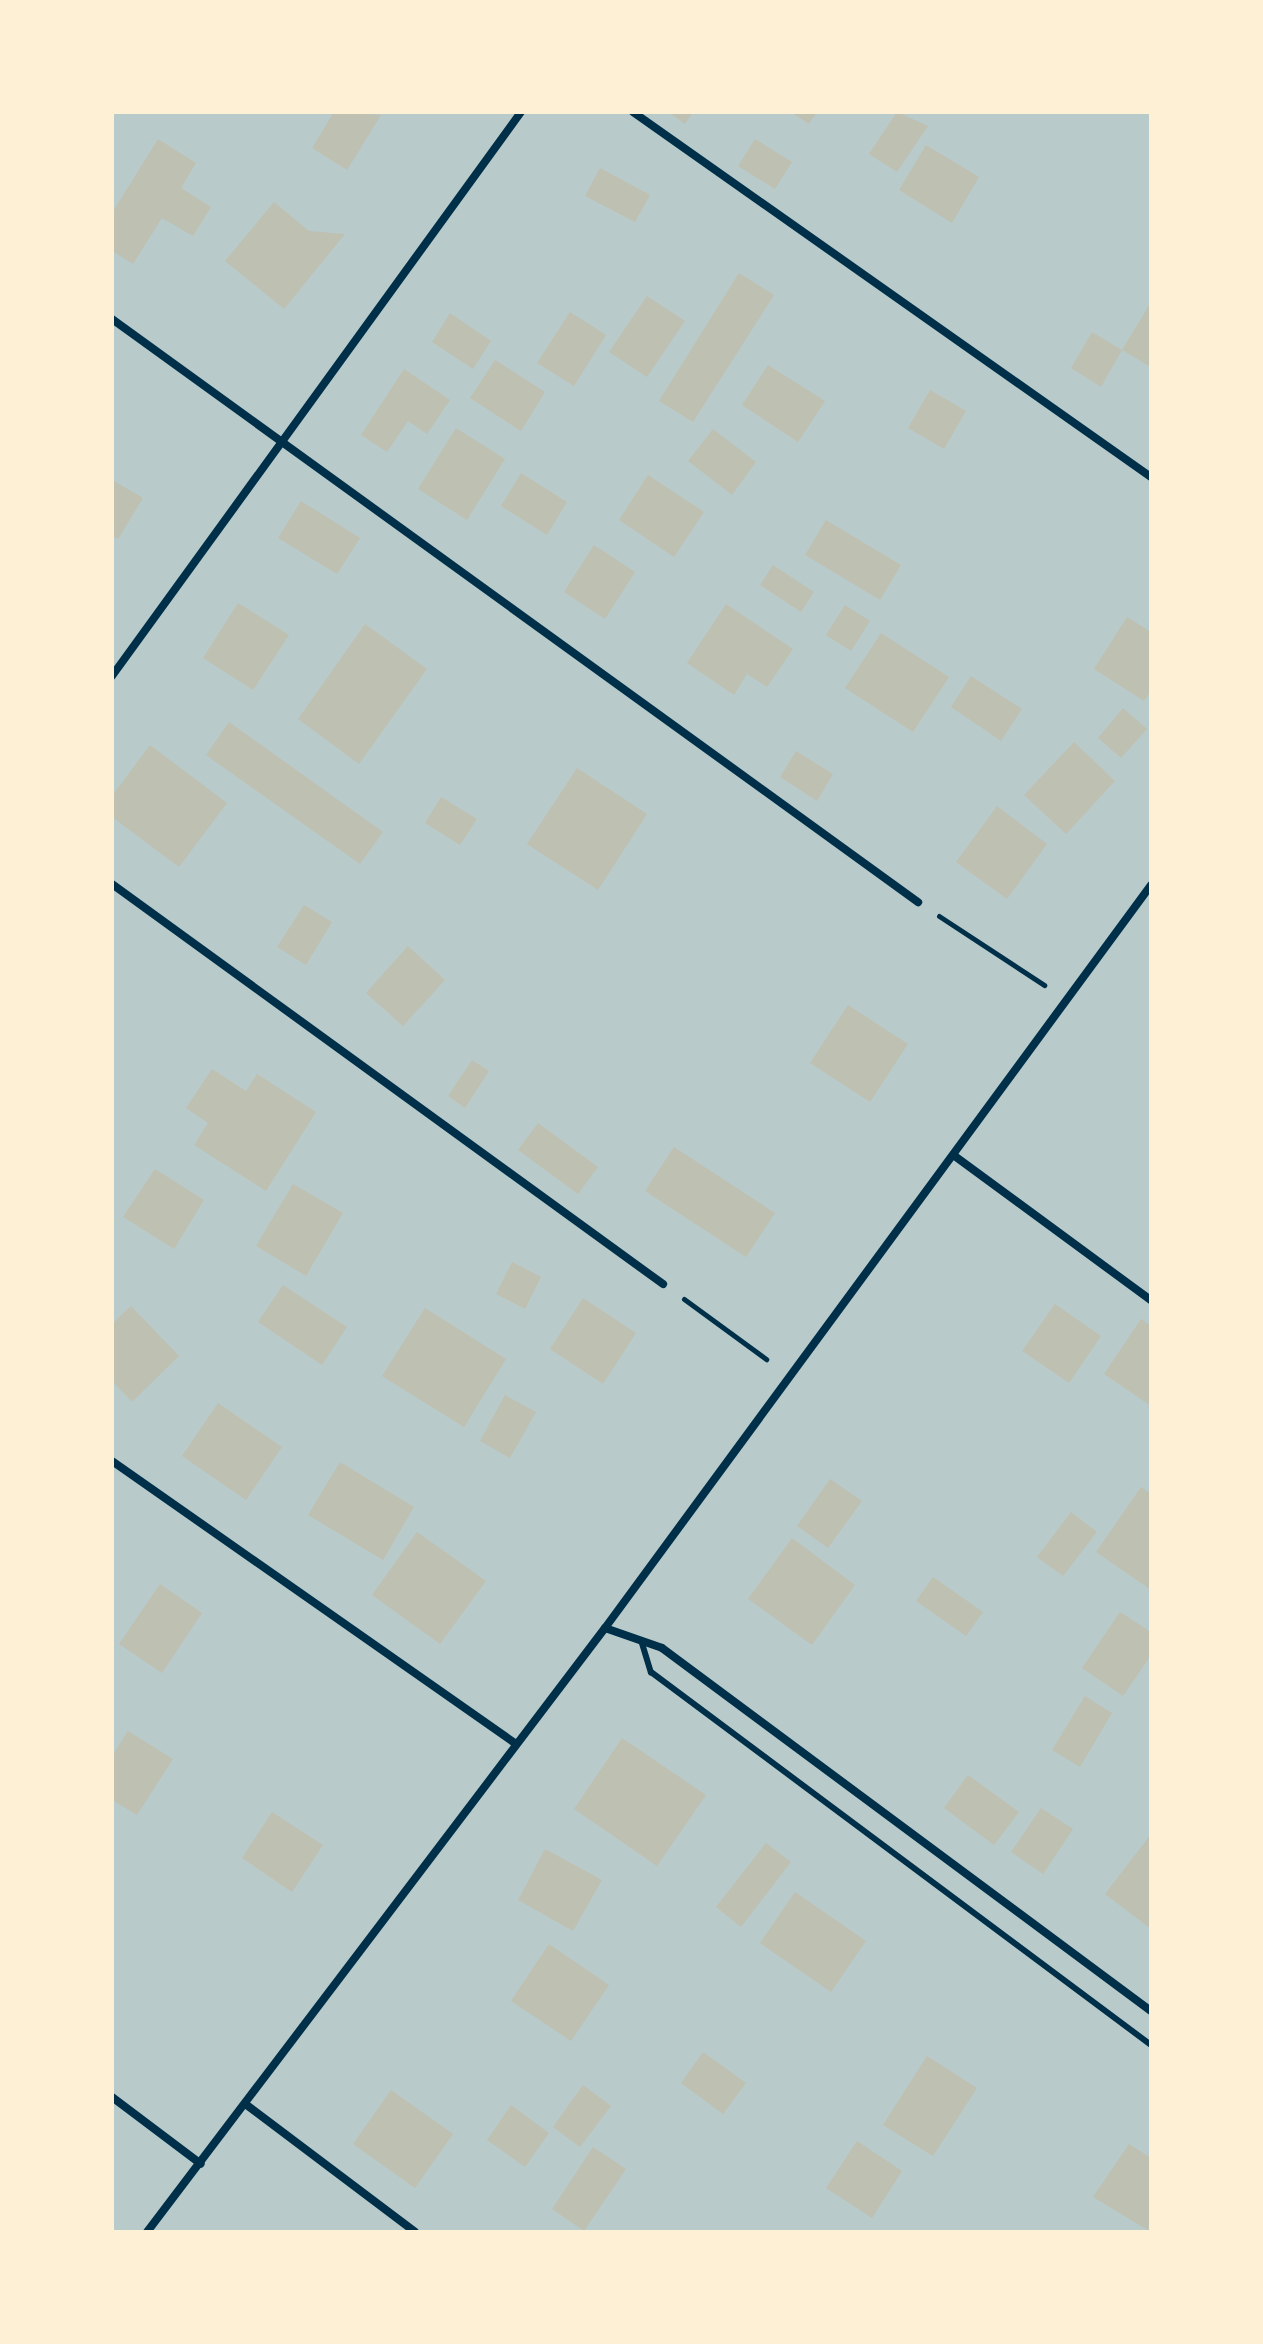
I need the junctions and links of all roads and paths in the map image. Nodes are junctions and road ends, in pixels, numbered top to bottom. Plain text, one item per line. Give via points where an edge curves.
1 (521, 112) edge
2 (633, 112) edge
3 (112, 319) edge
4 (284, 443) junction
5 (1151, 477) edge
6 (112, 676) edge
7 (112, 884) edge
8 (1151, 885) edge
9 (918, 902) joint
10 (1068, 1001) junction
11 (956, 1157) junction
12 (663, 1284) joint
13 (1151, 1300) edge
14 (788, 1375) junction
15 (112, 1461) edge
16 (605, 1628) junction
17 (641, 1640) junction
18 (516, 1744) junction
19 (1151, 2011) edge
20 (1151, 2045) edge
21 (112, 2097) edge
22 (248, 2106) junction
23 (201, 2164) junction
24 (147, 2232) edge
25 (415, 2232) edge

1 - 4 street
2 - 5 street
3 - 4 street
4 - 6 street
4 - 9 street
7 - 12 street
8 - 10 street
9 - 10 path
10 - 11 street
11 - 13 street
11 - 14 street
12 - 14 path
14 - 16 street
15 - 18 street
16 - 17 street
16 - 18 street
17 - 19 street via 662,1648
17 - 20 lane via 651,1672
18 - 22 street
21 - 23 street
22 - 23 street
22 - 25 street
23 - 24 street

